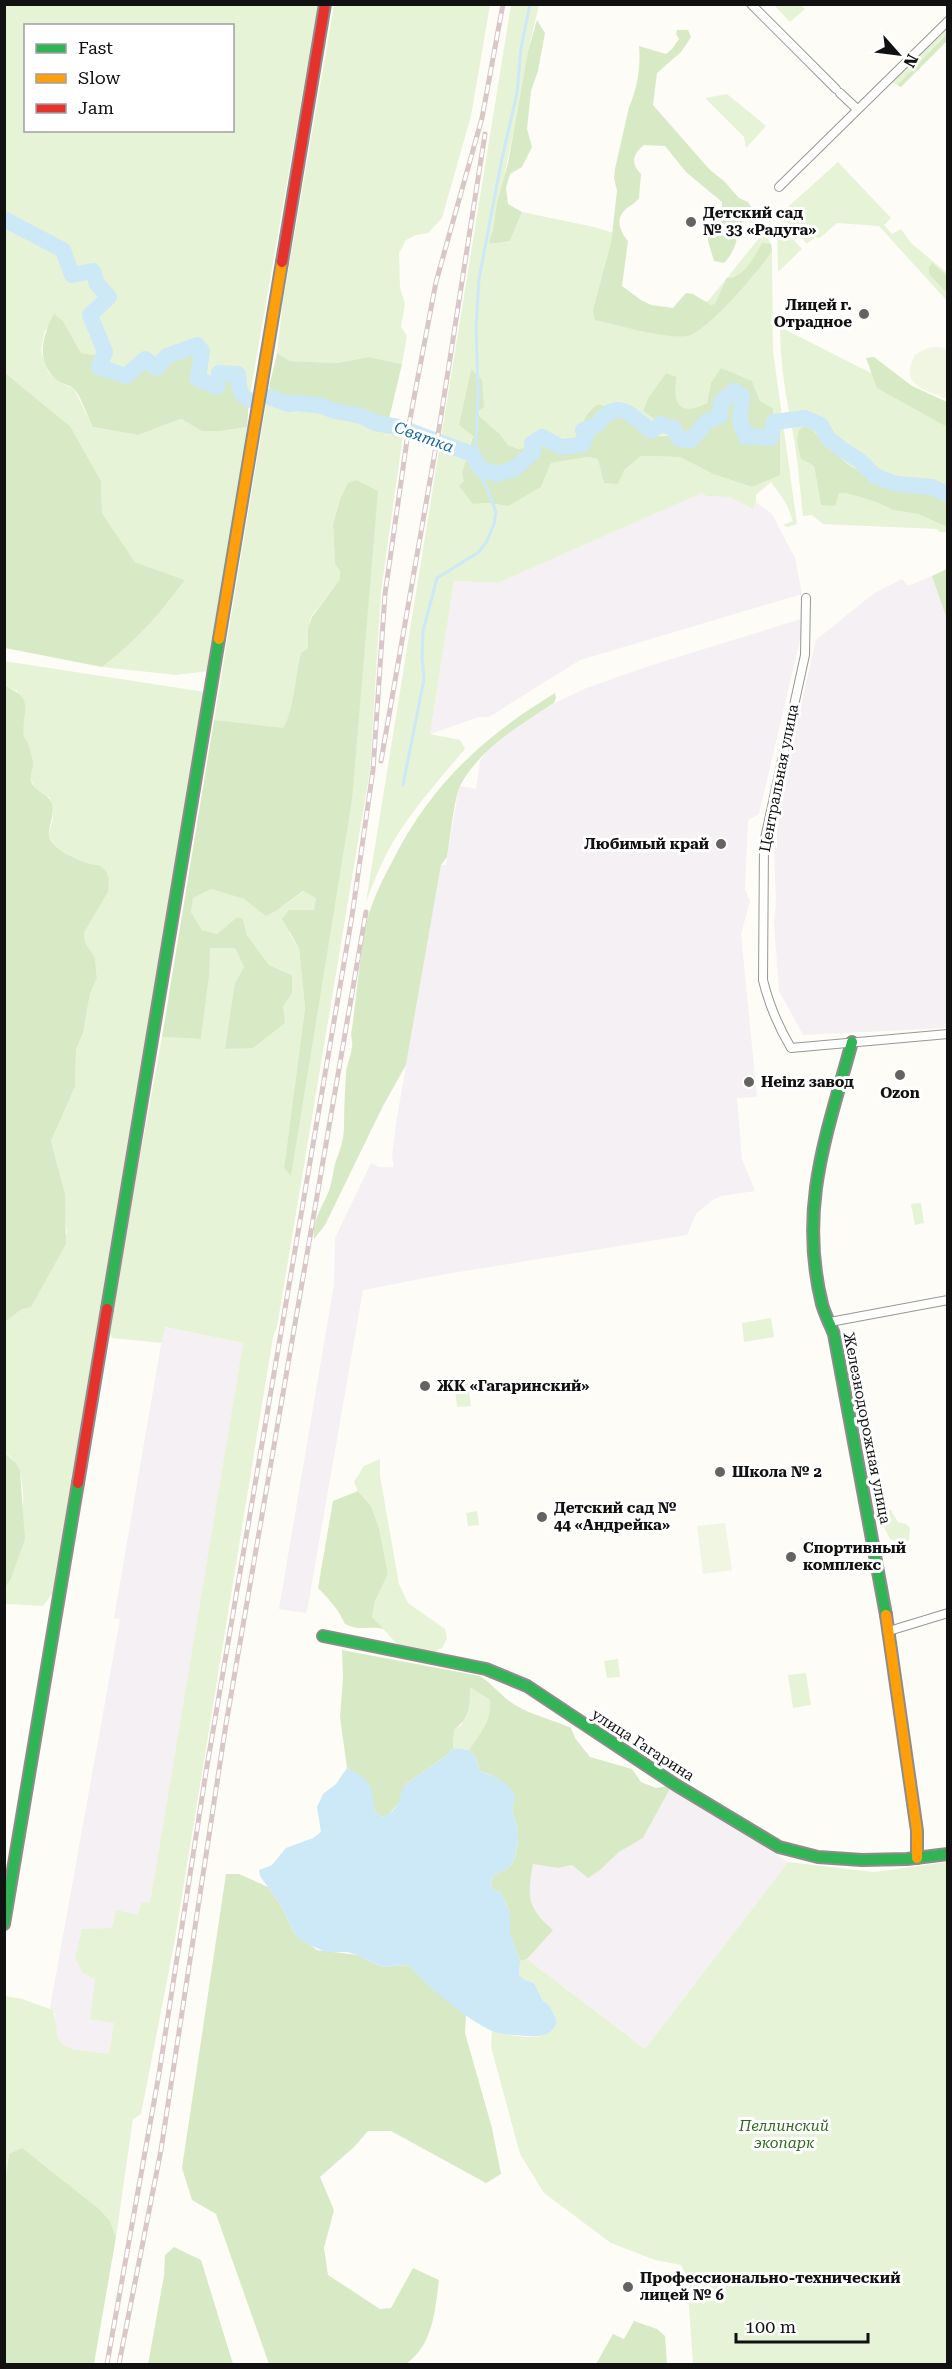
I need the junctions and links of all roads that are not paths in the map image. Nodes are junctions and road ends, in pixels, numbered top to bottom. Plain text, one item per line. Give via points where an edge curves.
1 (325, 4) edge
2 (751, 4) edge
3 (948, 21) edge
4 (857, 109) junction
5 (779, 187) dead end
6 (806, 598) dead end
7 (948, 1034) edge
8 (852, 1042) junction
9 (948, 1300) edge
10 (830, 1322) junction
11 (948, 1613) edge
12 (889, 1631) junction
13 (323, 1636) dead end
14 (948, 1854) edge
15 (918, 1858) junction
16 (4, 1924) edge

1 - 16 street
2 - 4 street
3 - 4 street
4 - 5 street
6 - 8 street, Центральная улица via 805,655 764,843 763,980 777,1025 791,1048
7 - 8 street, Центральная улица
8 - 10 street, Железнодорожная улица via 813,1195 820,1291
9 - 10 street
10 - 12 street, Железнодорожная улица
11 - 12 street
12 - 15 street, Железнодорожная улица
13 - 15 street, улица Гагарина via 486,1669 526,1686 676,1785 785,1849 818,1857
14 - 15 street, улица Гагарина

